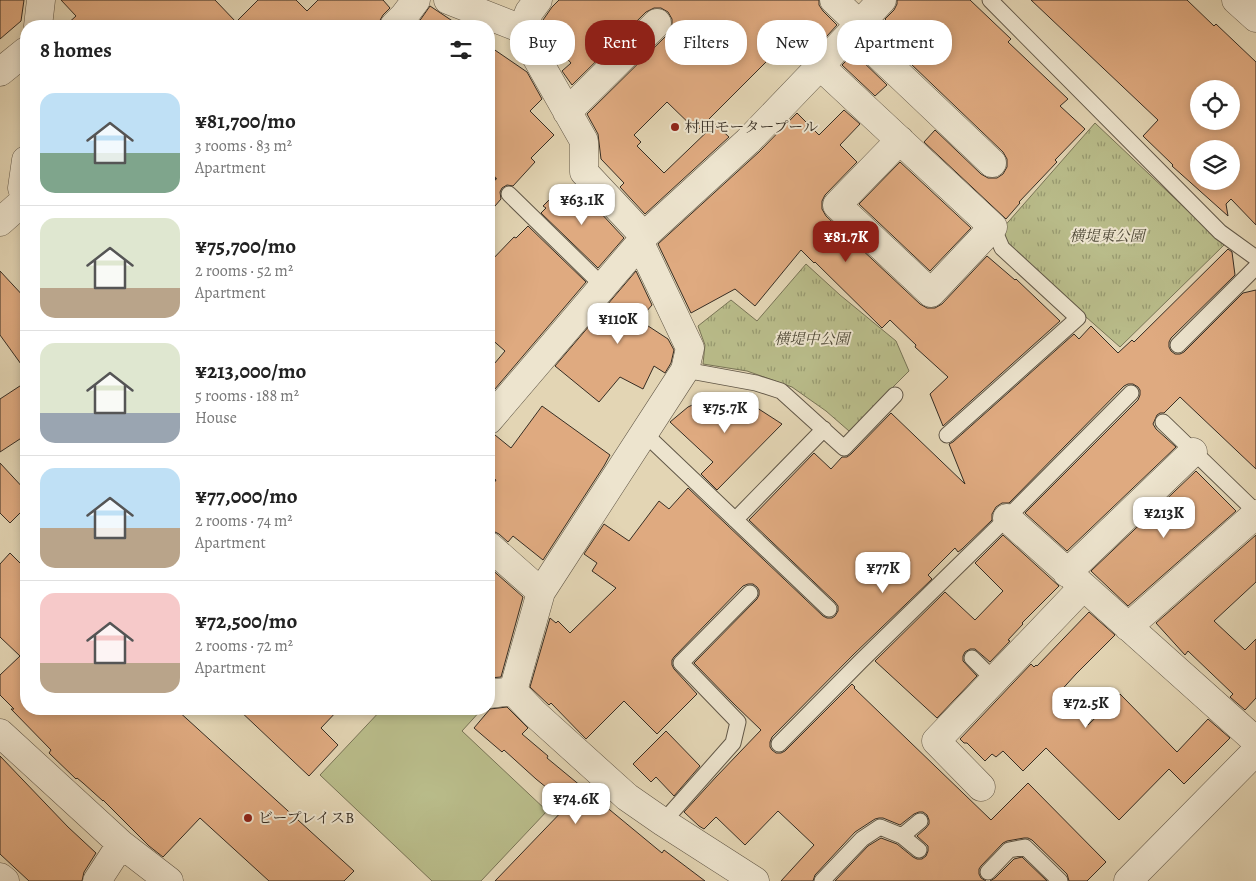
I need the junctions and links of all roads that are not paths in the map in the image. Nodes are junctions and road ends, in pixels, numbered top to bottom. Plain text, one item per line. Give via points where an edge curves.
1 (41, 0) edge
2 (416, 0) edge
3 (448, 0) edge
4 (834, 0) edge
5 (882, 0) edge
6 (990, 0) edge
7 (1236, 0) edge
8 (526, 10) edge
9 (1256, 18) edge
10 (39, 20) edge
11 (400, 20) edge
12 (850, 20) edge
13 (863, 20) edge
14 (657, 23) dead end
15 (837, 48) edge
16 (20, 56) edge
17 (893, 65) edge
18 (820, 66) junction
19 (0, 72) edge
20 (567, 112) junction
21 (900, 140) junction
22 (992, 163) dead end
23 (509, 194) dead end
24 (20, 204) edge
25 (0, 222) edge
26 (994, 227) junction
27 (642, 239) junction
28 (1256, 258) edge
29 (1256, 268) edge
30 (603, 286) junction
31 (1178, 345) dead end
32 (685, 370) junction
33 (1131, 393) dead end
34 (895, 395) dead end
35 (495, 413) edge
36 (1162, 422) dead end
37 (824, 429) junction
38 (644, 433) junction
39 (947, 436) dead end
40 (1193, 452) junction
41 (1256, 513) edge
42 (1007, 518) junction
43 (735, 520) junction
44 (495, 551) edge
45 (1075, 580) junction
46 (541, 592) junction
47 (750, 593) dead end
48 (830, 609) dead end
49 (1128, 627) junction
50 (972, 658) dead end
51 (994, 680) junction
52 (501, 692) edge
53 (0, 733) edge
54 (1256, 741) edge
55 (779, 744) dead end
56 (1256, 751) edge
57 (981, 788) dead end
58 (920, 821) dead end
59 (663, 822) junction
60 (902, 836) junction
61 (120, 844) junction
62 (919, 850) dead end
63 (988, 872) dead end
64 (0, 877) edge
65 (5, 881) edge
66 (96, 881) edge
67 (169, 881) edge
68 (756, 881) edge
69 (822, 881) edge
70 (1060, 881) edge
71 (1128, 881) edge

1 - 10 street
2 - 11 street
3 - 8 street
4 - 12 street
5 - 13 street
6 - 28 lane via 1220,232
7 - 9 street
8 - 20 street via 535,55
14 - 20 street
15 - 18 street
16 - 19 street
17 - 22 street
18 - 21 street
18 - 27 street via 748,141
20 - 27 street via 584,141 584,172
21 - 26 street
21 - 26 street via 837,205 931,293
23 - 30 lane
24 - 25 street
26 - 39 lane via 1002,248 1078,318
27 - 30 street
27 - 32 street via 690,348
29 - 31 lane
30 - 35 street
32 - 37 lane via 756,383 780,391
32 - 38 street
33 - 42 lane
34 - 37 lane via 844,448
36 - 40 lane
37 - 43 lane
38 - 43 lane
38 - 46 street
40 - 41 lane
40 - 45 street
41 - 49 street
42 - 45 street
42 - 55 lane
43 - 48 lane
44 - 46 street
45 - 49 street
45 - 51 street
46 - 52 street
47 - 59 lane via 681,663 738,722 733,743
49 - 54 street
50 - 51 lane
51 - 57 street via 936,741
52 - 59 street via 534,713 627,797
53 - 61 street
56 - 71 street
58 - 60 lane
59 - 68 street
60 - 62 lane
60 - 69 lane via 880,827 862,839
61 - 66 street
61 - 67 street
63 - 70 lane via 1009,850 1025,847
64 - 65 street

